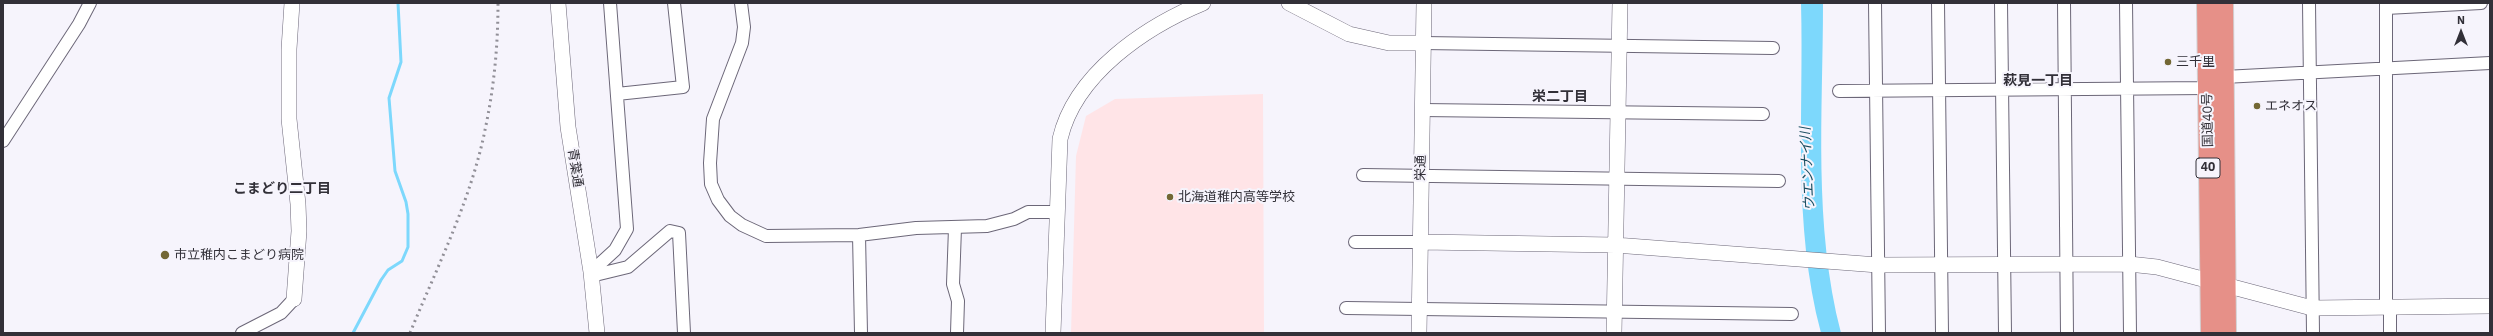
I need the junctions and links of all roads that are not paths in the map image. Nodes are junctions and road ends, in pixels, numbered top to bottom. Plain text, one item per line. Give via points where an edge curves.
1 (90, 3) edge
2 (292, 3) edge
3 (558, 3) edge
4 (610, 3) edge
5 (674, 3) edge
6 (741, 3) edge
7 (1203, 3) edge
8 (1289, 3) edge
9 (1424, 3) edge
10 (1620, 3) edge
11 (1875, 3) edge
12 (1938, 3) edge
13 (2001, 3) edge
14 (2064, 3) edge
15 (2126, 3) edge
16 (2207, 3) edge
17 (2223, 3) edge
18 (2309, 3) edge
19 (2481, 3) edge
20 (2386, 5) edge
21 (1423, 43) junction
22 (1619, 46) junction
23 (1773, 48) dead end
24 (2490, 63) edge
25 (2385, 69) junction
26 (2310, 71) junction
27 (2215, 83) junction
28 (2126, 88) junction
29 (2002, 89) junction
30 (2064, 89) junction
31 (1939, 90) junction
32 (1840, 91) dead end
33 (1876, 91) junction
34 (617, 94) junction
35 (1422, 110) junction
36 (1618, 112) junction
37 (1763, 114) dead end
38 (3, 140) edge
39 (1363, 175) dead end
40 (1421, 176) junction
41 (1617, 179) junction
42 (1779, 181) dead end
43 (1057, 212) junction
44 (955, 228) junction
45 (859, 235) junction
46 (1355, 242) dead end
47 (1421, 242) junction
48 (1615, 245) junction
49 (2004, 264) junction
50 (2066, 264) junction
51 (2129, 264) junction
52 (1878, 265) junction
53 (1940, 265) junction
54 (591, 274) junction
55 (2217, 283) junction
56 (294, 298) joint
57 (2490, 306) edge
58 (1346, 308) dead end
59 (1420, 308) junction
60 (2312, 308) junction
61 (2388, 308) junction
62 (1615, 311) junction
63 (1792, 314) dead end
64 (242, 333) edge
65 (597, 333) edge
66 (684, 333) edge
67 (861, 333) edge
68 (958, 333) edge
69 (1053, 333) edge
70 (1419, 333) edge
71 (1614, 333) edge
72 (1879, 333) edge
73 (1942, 333) edge
74 (2005, 333) edge
75 (2067, 333) edge
76 (2130, 333) edge
77 (2211, 333) edge
78 (2226, 333) edge
79 (2313, 333) edge
80 (2390, 333) edge

1 - 38 street via 72,36
2 - 56 street via 289,119 299,231
3 - 54 street, 青葉通 via 568,127
4 - 34 street
5 - 34 street via 683,87
6 - 45 street via 744,27 742,43 713,119 711,184 718,200 730,216 742,225 766,236
7 - 43 street via 1176,14 1118,52 1075,101 1060,138
8 - 21 street via 1349,34 1389,43
9 - 21 street, 栄通
10 - 22 street
11 - 33 street
12 - 31 street
13 - 29 street
14 - 30 street
15 - 28 street
16 - 27 highway, 国道40号 / 40
17 - 27 highway, 国道40号 / 40
18 - 26 street
19 - 20 street
20 - 25 street
21 - 22 street
21 - 35 street, 栄通
22 - 23 street
22 - 36 street
24 - 25 street
25 - 26 street
25 - 61 street
26 - 27 street
26 - 60 street
27 - 28 street
27 - 55 highway, 国道40号 / 40
28 - 30 street
28 - 51 street
29 - 30 street
29 - 31 street
29 - 49 street
30 - 50 street
31 - 33 street
31 - 53 street
32 - 33 street
33 - 52 street
34 - 54 street via 627,228 615,250
35 - 36 street
35 - 40 street, 栄通
36 - 37 street
36 - 41 street
39 - 40 street
40 - 41 street
40 - 47 street, 栄通
41 - 42 street
41 - 48 street
43 - 44 street via 1028,212 998,224
43 - 69 street
44 - 45 street via 916,228
44 - 68 street via 953,284 958,301
45 - 67 street
46 - 47 street
47 - 48 street
47 - 59 street, 栄通
48 - 52 street
48 - 62 street
49 - 50 street
49 - 53 street
49 - 74 street
50 - 51 street
50 - 75 street
51 - 55 street via 2157,267
51 - 76 street
52 - 53 street
52 - 72 street
53 - 73 street
54 - 65 street, 青葉通
54 - 66 street via 628,267 670,231 679,233
55 - 60 street
55 - 77 highway, 国道40号 / 40
55 - 78 highway, 国道40号 / 40
56 - 64 street via 281,313
57 - 61 street
58 - 59 street
59 - 62 street
59 - 70 street, 栄通
60 - 61 street
60 - 79 street
61 - 80 street
62 - 63 street
62 - 71 street

